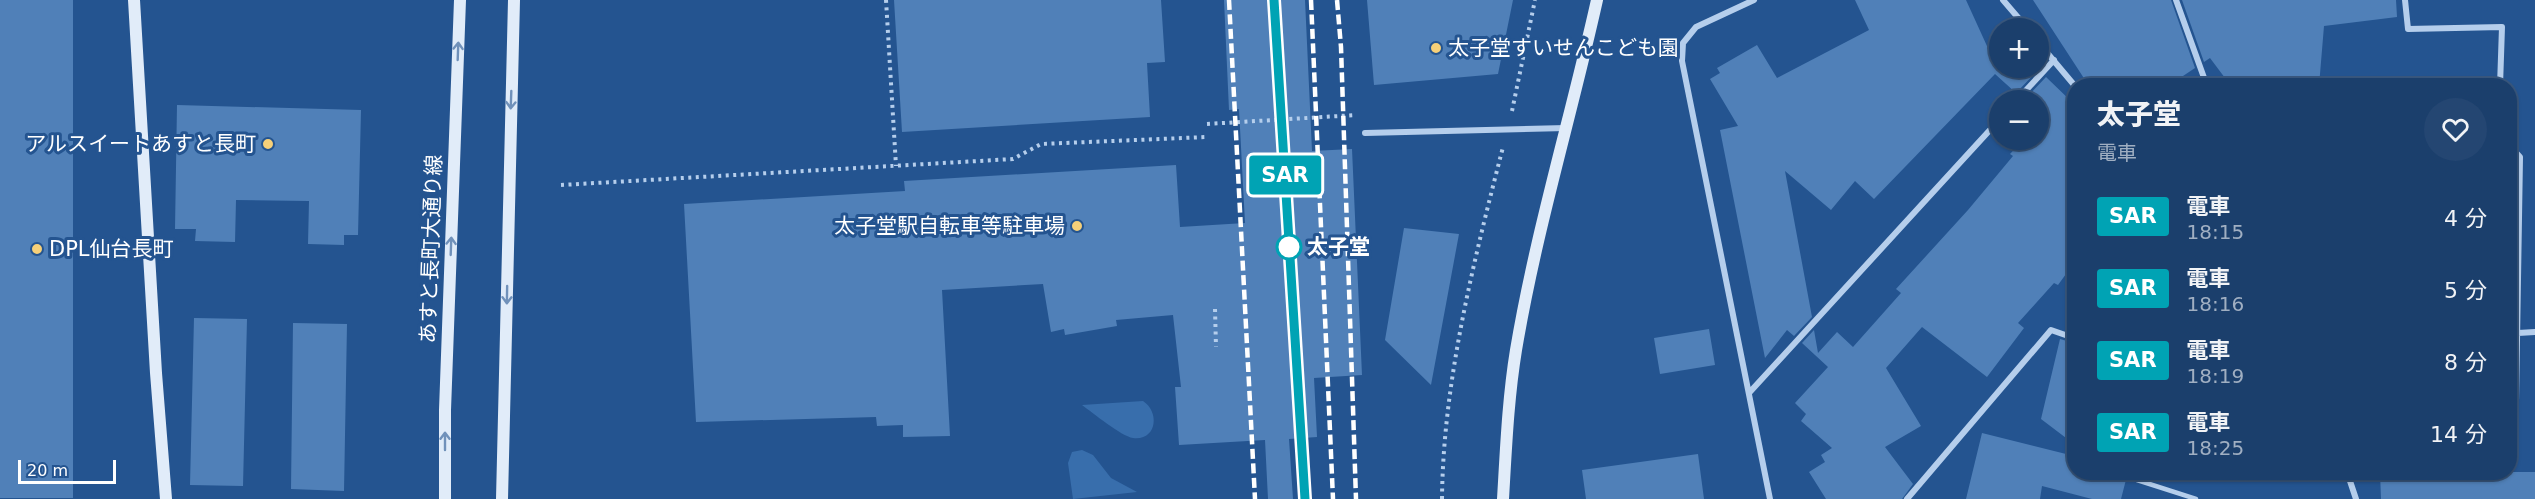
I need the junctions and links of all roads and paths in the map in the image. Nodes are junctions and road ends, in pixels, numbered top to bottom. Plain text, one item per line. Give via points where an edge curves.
1 (134, 0) edge
2 (459, 0) edge
3 (514, 0) edge
4 (886, 0) edge
5 (1535, 0) edge
6 (1597, 0) edge
7 (1754, 0) edge
8 (2003, 0) edge
9 (2176, 0) edge
10 (2405, 0) edge
11 (2018, 18) edge
12 (2049, 54) edge
13 (2054, 60) junction
14 (2069, 78) edge
15 (2204, 78) edge
16 (2500, 78) edge
17 (2026, 90) edge
18 (1566, 128) junction
19 (1508, 130) junction
20 (1989, 131) edge
21 (1365, 133) dead end
22 (1207, 137) dead end
23 (2517, 154) edge
24 (896, 165) junction
25 (561, 185) dead end
26 (2518, 238) joint
27 (1215, 309) dead end
28 (2535, 332) edge
29 (2518, 333) junction
30 (2067, 336) edge
31 (1216, 347) dead end
32 (2517, 368) edge
33 (1749, 393) junction
34 (2137, 480) dead end
35 (2350, 480) edge
36 (166, 499) edge
37 (445, 499) edge
38 (502, 499) edge
39 (1442, 499) edge
40 (1503, 499) edge
41 (1770, 499) edge
42 (1906, 499) edge
43 (2196, 499) edge
44 (2356, 499) edge

1 - 36 street
37 -> 2 street, あすと長町大通り線
3 -> 38 street
4 - 24 path
5 - 19 path
6 - 18 street
7 - 33 street via 1696,27 1683,43 1682,61
8 - 11 street
9 - 15 street
10 - 16 street via 2408,29 2502,27
12 - 13 street
13 - 14 street
13 - 17 street
18 - 19 street
18 - 40 street via 1542,220 1516,351
19 - 21 street
19 - 39 path via 1473,262 1449,405
20 - 33 street
22 - 24 path via 1041,144 1013,159
23 - 26 street
24 - 25 path
26 - 29 street
27 - 31 path
28 - 29 street
29 - 32 street
30 - 42 street via 2051,330
33 - 41 street
34 - 43 lane
35 - 44 street

